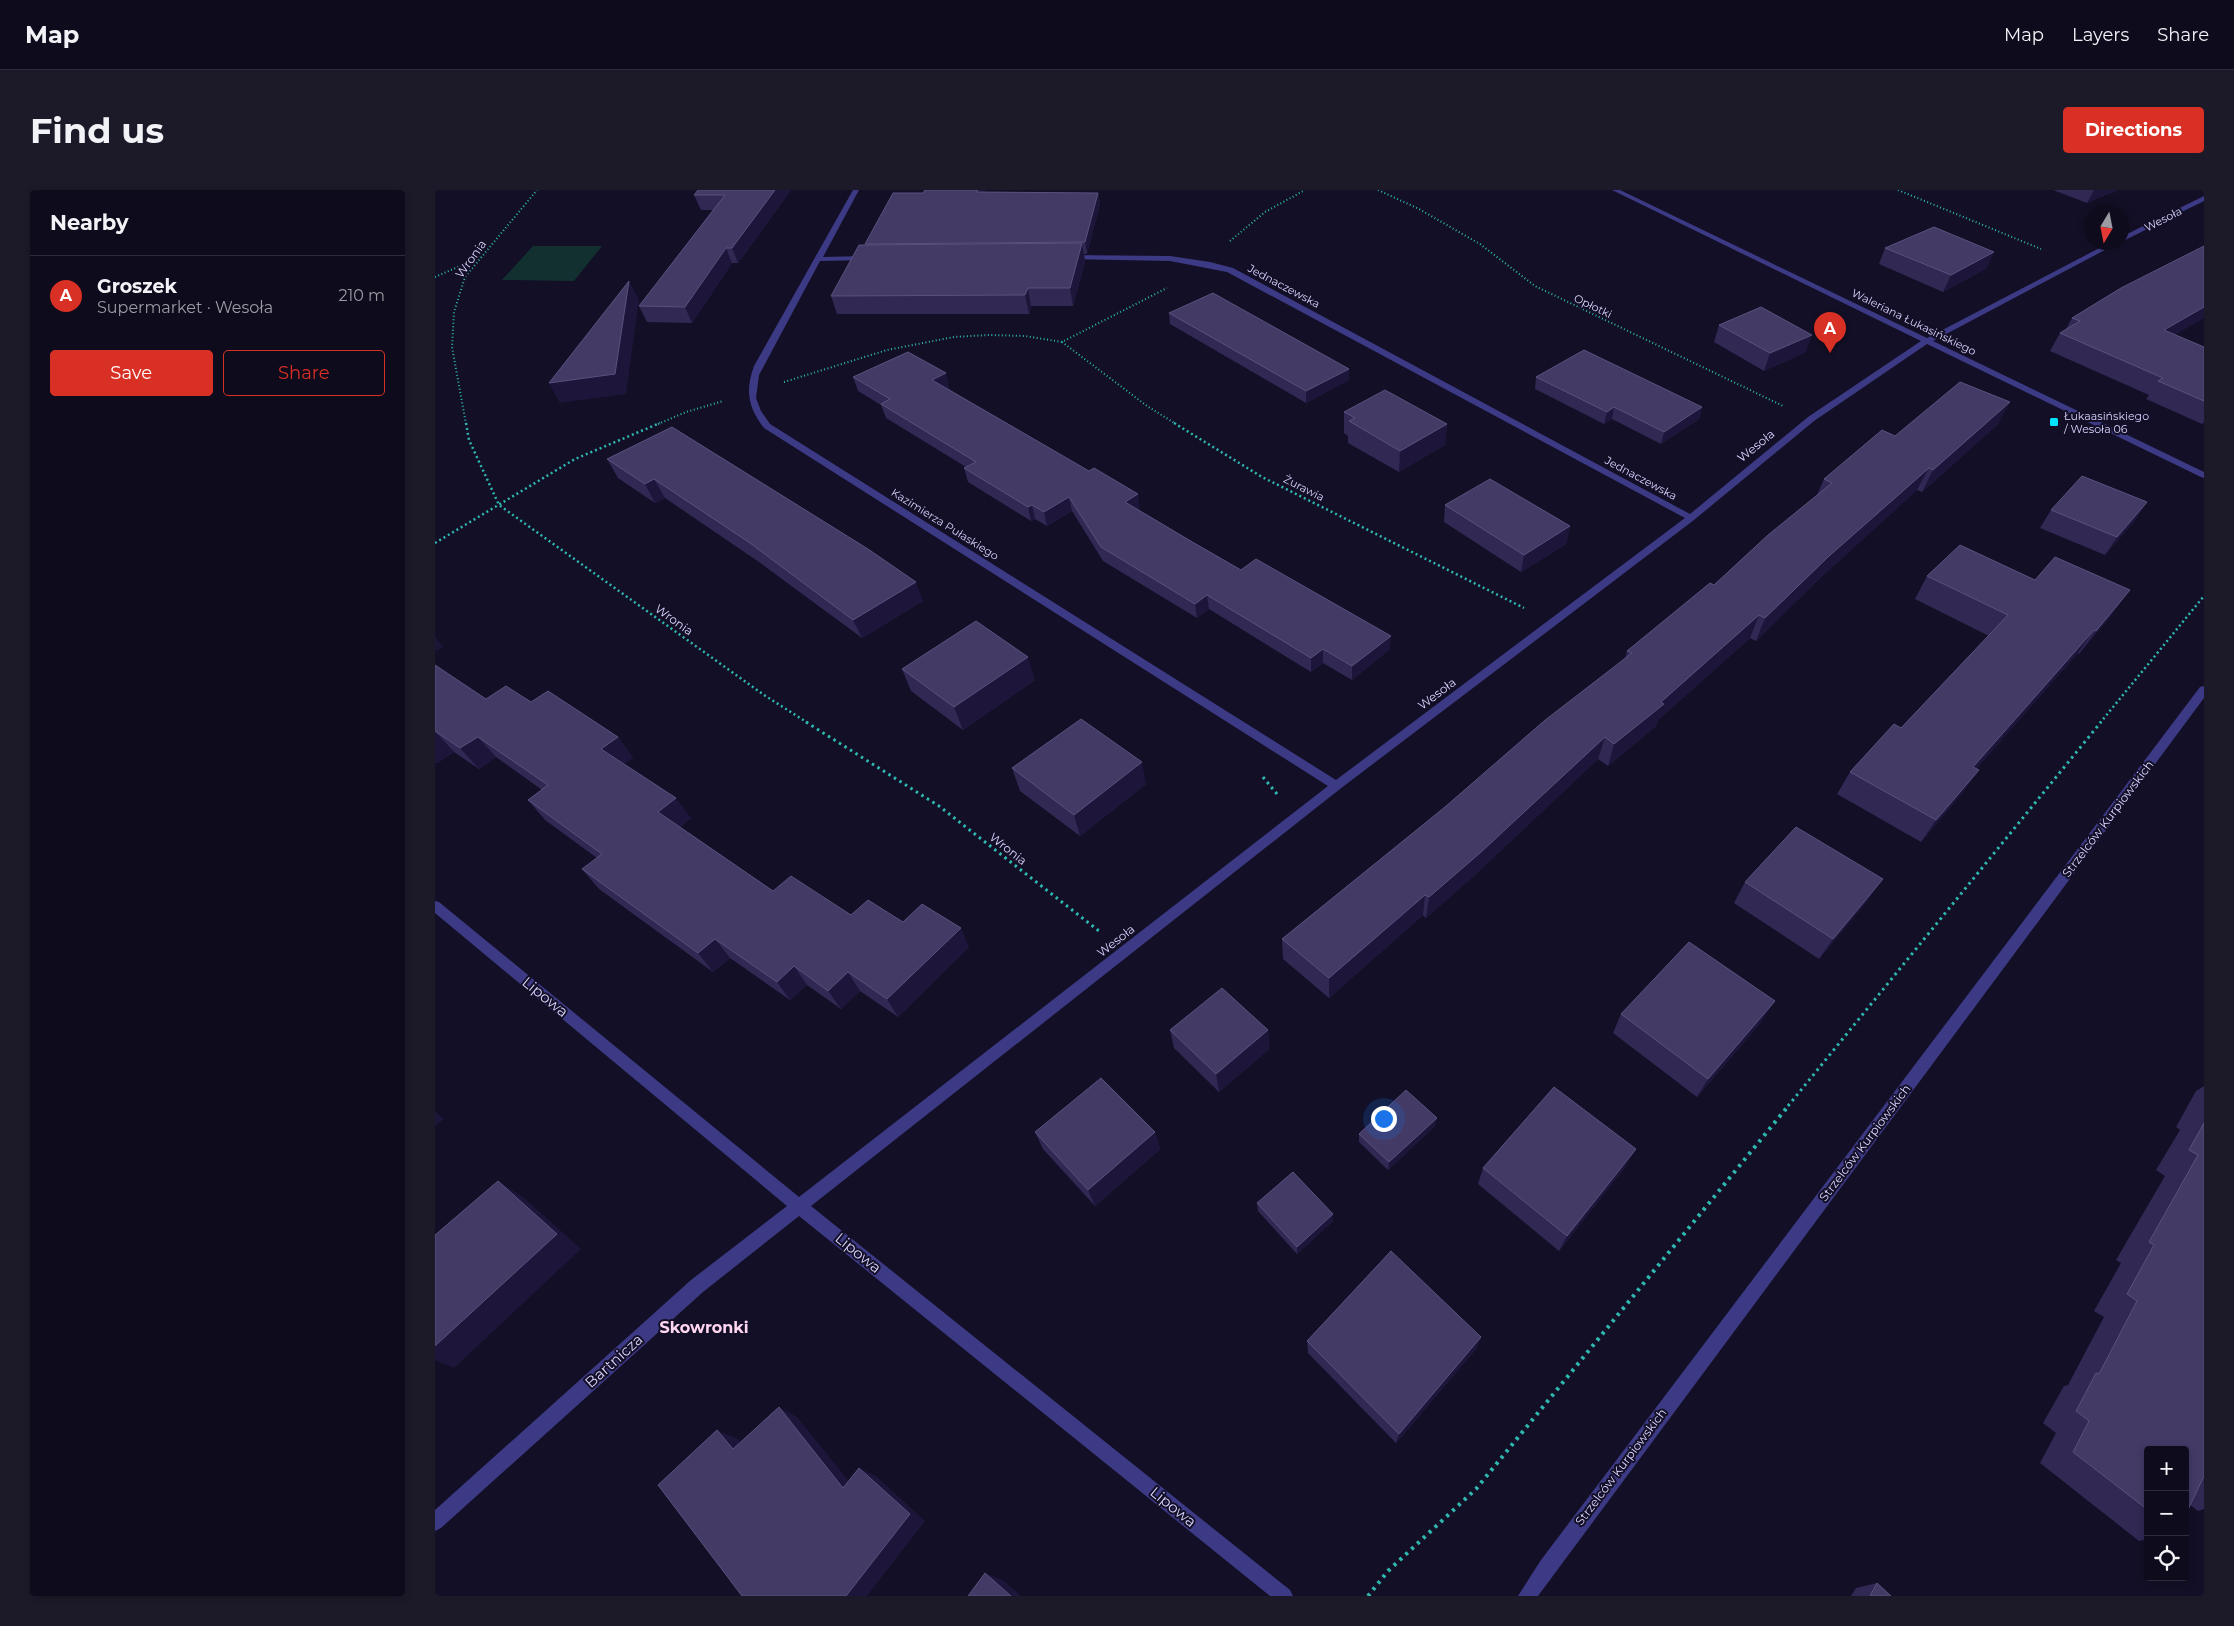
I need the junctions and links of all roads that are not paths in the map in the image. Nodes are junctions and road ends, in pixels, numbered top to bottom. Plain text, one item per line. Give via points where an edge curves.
1 (856, 190) edge
2 (1615, 190) edge
3 (2204, 198) edge
4 (2129, 236) edge
5 (2101, 250) edge
6 (1057, 257) edge
7 (873, 258) edge
8 (818, 259) junction
9 (1927, 341) junction
10 (2204, 475) edge
11 (1691, 518) junction
12 (2204, 690) edge
13 (1336, 786) junction
14 (435, 906) edge
15 (799, 1206) junction
16 (435, 1522) edge
17 (1284, 1596) edge
18 (1527, 1596) edge

1 - 8 street
2 - 9 street, Waleriana Łukasińskiego
3 - 4 street, Wesoła
5 - 9 street, Wesoła
6 - 11 street, Jednaczewska via 1162,257 1209,264 1245,277
7 - 8 street
8 - 13 street, Kazimierza Pułaskiego via 758,366 752,393 756,411 767,426
9 - 10 street, Waleriana Łukasińskiego
9 - 11 street, Wesoła via 1811,419
11 - 13 street, Wesoła
12 - 18 street, Strzelców Kurpiowskich
13 - 15 street, Wesoła
14 - 15 street, Lipowa
15 - 16 street, Bartnicza via 697,1286
15 - 17 street, Lipowa

